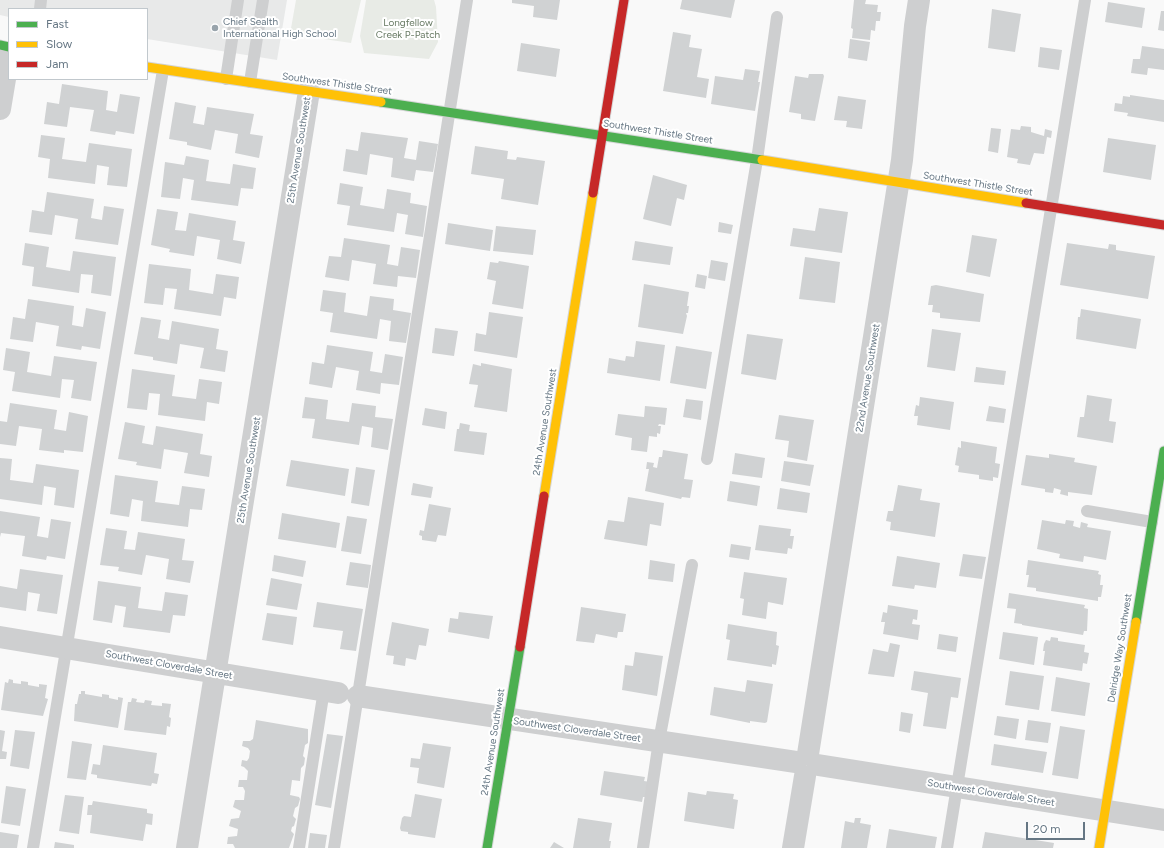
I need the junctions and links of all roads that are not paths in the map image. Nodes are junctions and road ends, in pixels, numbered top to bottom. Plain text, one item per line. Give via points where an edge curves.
1 (238, 0) edge
2 (263, 0) edge
3 (467, 0) edge
4 (624, 0) edge
5 (919, 0) edge
6 (1085, 0) edge
7 (776, 17) dead end
8 (8, 61) edge
9 (148, 67) edge
10 (163, 70) junction
11 (226, 79) junction
12 (250, 82) junction
13 (309, 91) junction
14 (0, 109) edge
15 (450, 111) junction
16 (602, 134) junction
17 (757, 160) junction
18 (898, 182) junction
19 (1050, 207) junction
20 (1164, 225) edge
21 (1164, 451) edge
22 (707, 459) dead end
23 (1087, 512) dead end
24 (1152, 522) junction
25 (692, 565) dead end
26 (0, 637) edge
27 (68, 648) junction
28 (216, 673) junction
29 (340, 693) junction
30 (508, 720) junction
31 (659, 742) junction
32 (807, 764) junction
33 (956, 788) junction
34 (1105, 811) junction
35 (1164, 820) edge
36 (33, 848) edge
37 (187, 848) edge
38 (299, 848) edge
39 (334, 848) edge
40 (487, 848) edge
41 (643, 848) edge
42 (793, 848) edge
43 (947, 848) edge
44 (1099, 848) edge

1 - 11 lane
2 - 12 lane
3 - 15 lane
4 - 16 street, 24th Avenue Southwest
5 - 18 street, 22nd Avenue Southwest
6 - 19 lane
7 - 17 lane
8 - 14 street
9 - 10 street, Southwest Thistle Street
10 - 11 street, Southwest Thistle Street
10 - 27 lane
11 - 12 street, Southwest Thistle Street
12 - 13 street, Southwest Thistle Street
13 - 15 street, Southwest Thistle Street
13 - 28 street, 25th Avenue Southwest
15 - 16 street, Southwest Thistle Street
15 - 29 lane
16 - 17 street, Southwest Thistle Street
16 - 30 street, 24th Avenue Southwest
17 - 18 street, Southwest Thistle Street
17 - 22 lane
18 - 19 street, Southwest Thistle Street
18 - 32 street, 22nd Avenue Southwest
19 - 20 street, Southwest Thistle Street
19 - 33 lane
21 - 24 street, Delridge Way Southwest
23 - 24 lane
24 - 34 street, Delridge Way Southwest
25 - 31 lane
26 - 27 street, Southwest Cloverdale Street
27 - 28 street, Southwest Cloverdale Street
27 - 36 lane
28 - 29 street, Southwest Cloverdale Street
28 - 37 street, 25th Avenue Southwest
29 - 30 street, Southwest Cloverdale Street
29 - 38 lane
29 - 39 lane
30 - 31 street, Southwest Cloverdale Street
30 - 40 street, 24th Avenue Southwest
31 - 32 street, Southwest Cloverdale Street
31 - 41 lane
32 - 33 street, Southwest Cloverdale Street
32 - 42 street, 22nd Avenue Southwest
33 - 34 street, Southwest Cloverdale Street
33 - 43 lane
34 - 35 street, Southwest Cloverdale Street
34 - 44 street, Delridge Way Southwest

